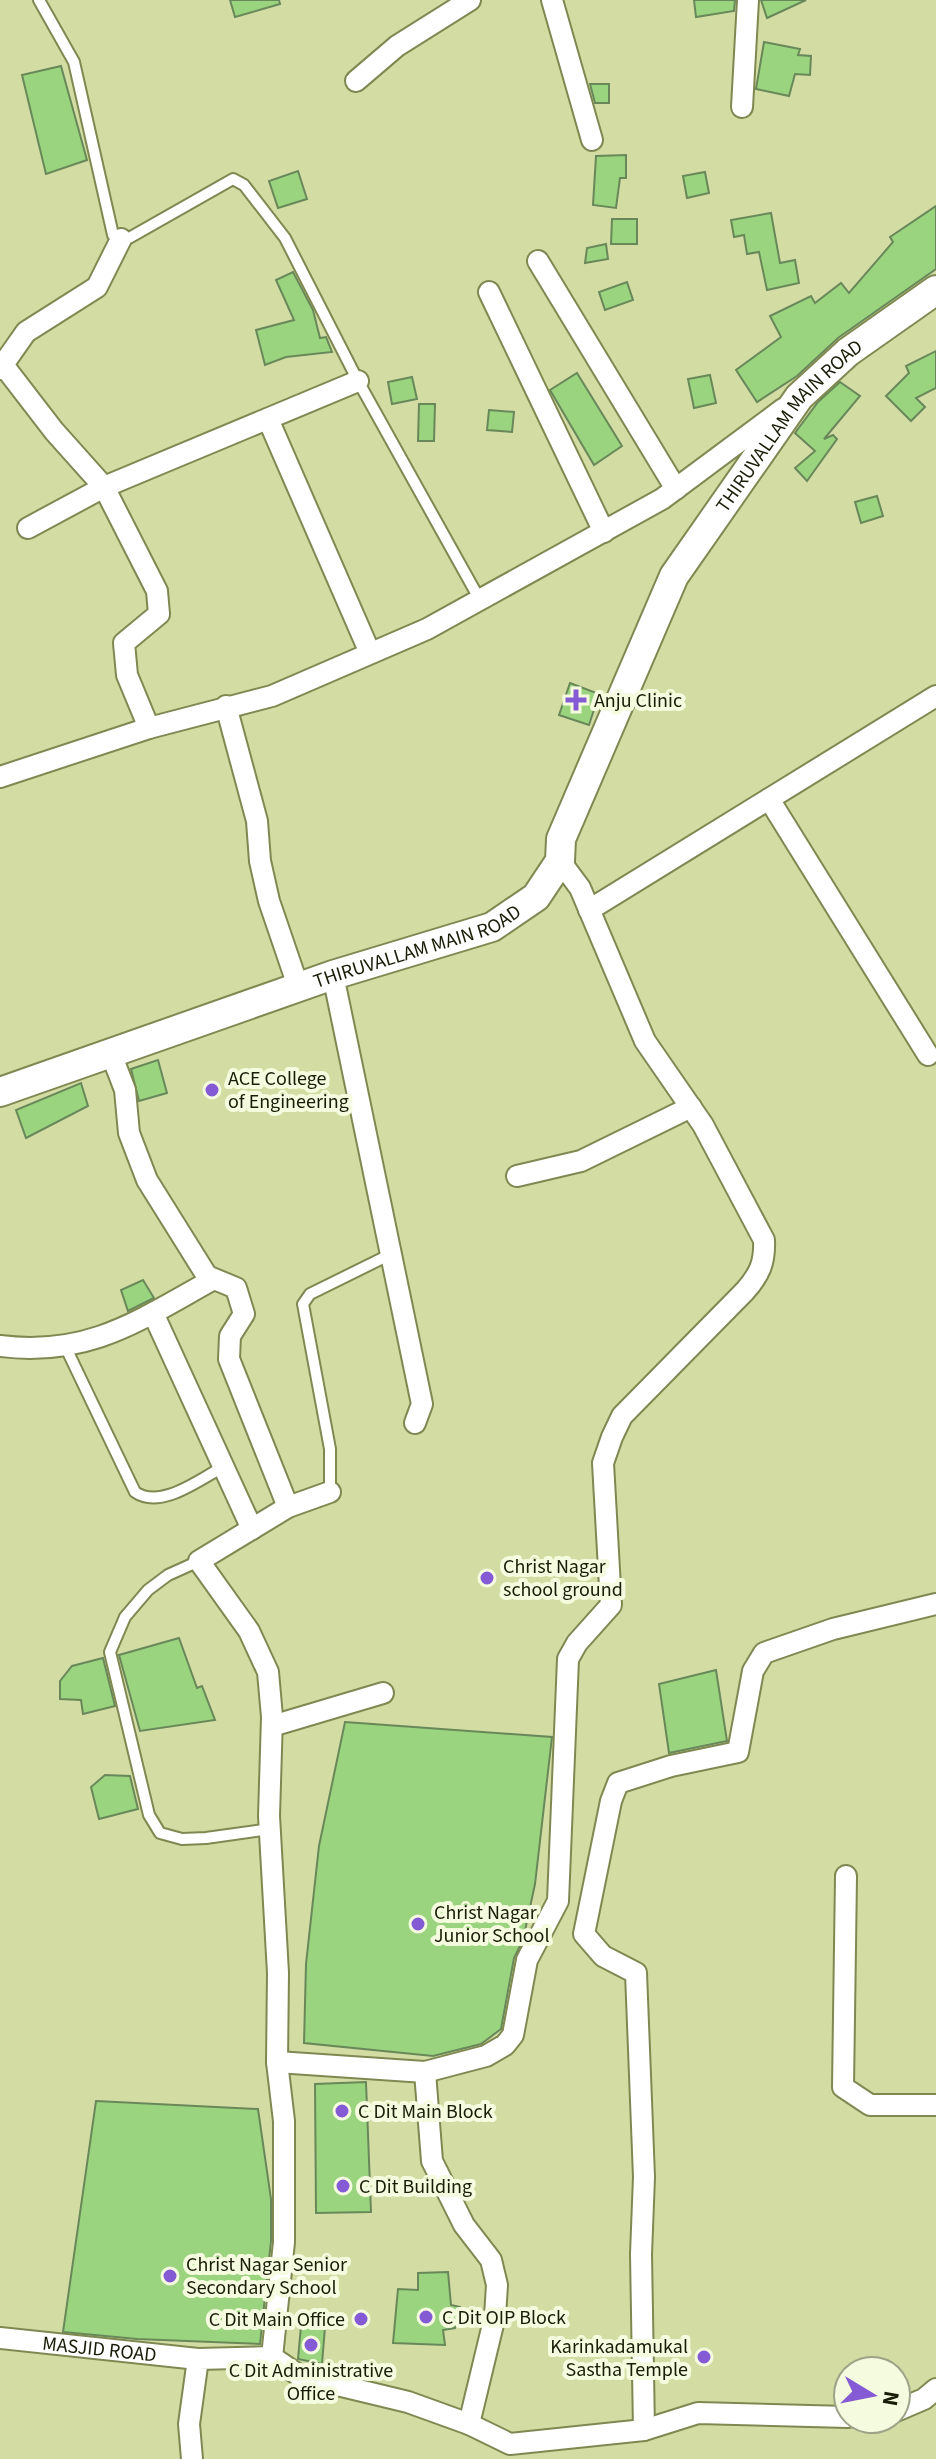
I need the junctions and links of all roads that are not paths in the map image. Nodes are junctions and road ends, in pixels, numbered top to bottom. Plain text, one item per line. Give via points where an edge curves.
1 (39, 0) edge
2 (470, 0) edge
3 (552, 0) edge
4 (748, 0) edge
5 (356, 81) dead end
6 (742, 107) dead end
7 (592, 140) dead end
8 (121, 239) junction
9 (538, 261) dead end
10 (936, 290) edge
11 (489, 292) dead end
12 (2, 367) edge
13 (358, 381) junction
14 (799, 397) junction
15 (268, 419) junction
16 (104, 487) junction
17 (676, 489) junction
18 (28, 528) dead end
19 (604, 532) junction
20 (481, 602) junction
21 (370, 653) junction
22 (936, 696) edge
23 (226, 706) junction
24 (149, 728) junction
25 (0, 777) edge
26 (769, 799) junction
27 (560, 861) junction
28 (589, 910) junction
29 (333, 975) junction
30 (298, 986) junction
31 (110, 1051) junction
32 (928, 1055) dead end
33 (0, 1092) edge
34 (691, 1107) junction
35 (517, 1176) dead end
36 (391, 1254) junction
37 (212, 1280) junction
38 (153, 1313) junction
39 (0, 1346) edge
40 (66, 1348) junction
41 (415, 1423) dead end
42 (223, 1467) junction
43 (330, 1492) joint
44 (288, 1507) junction
45 (252, 1529) junction
46 (199, 1561) junction
47 (936, 1604) edge
48 (383, 1693) dead end
49 (272, 1726) junction
50 (270, 1829) junction
51 (846, 1876) dead end
52 (277, 2062) junction
53 (425, 2072) junction
54 (936, 2105) edge
55 (0, 2338) edge
56 (272, 2357) junction
57 (198, 2359) junction
58 (936, 2389) edge
59 (912, 2402) edge
60 (832, 2417) edge
61 (469, 2424) junction
62 (644, 2430) junction
63 (510, 2451) edge
64 (192, 2459) edge

1 - 8 lane via 74,62 98,158 108,228
2 - 5 street via 397,46
3 - 7 street
4 - 6 street
8 - 12 street via 97,287 26,332
8 - 13 lane via 225,182 238,180 285,238
9 - 17 street
10 - 14 main road, THIRUVALLAM MAIN ROAD via 848,352
11 - 19 street
12 - 16 street
13 - 15 street
13 - 20 lane
14 - 17 street
14 - 27 main road, THIRUVALLAM MAIN ROAD via 674,576 561,839
15 - 16 street
15 - 21 street
16 - 18 street
16 - 24 street via 160,604 159,614 124,643 127,675
17 - 19 street
19 - 20 street
20 - 21 street
21 - 23 street via 272,696
22 - 26 street
23 - 24 street
23 - 30 street via 257,821 269,901
24 - 25 street
26 - 28 street
26 - 32 street
27 - 28 street
27 - 29 main road, THIRUVALLAM MAIN ROAD via 536,897 492,927
28 - 34 street via 645,1041
29 - 30 main road, THIRUVALLAM MAIN ROAD
29 - 36 street
30 - 31 main road, THIRUVALLAM MAIN ROAD
31 - 33 main road, THIRUVALLAM MAIN ROAD
31 - 37 street via 125,1090 126,1119 137,1158
34 - 35 street via 581,1161
34 - 53 street via 764,1240 765,1256 759,1275 622,1416 612,1437 603,1463 611,1605 568,1659 558,1901 527,1960 513,2035 486,2056
36 - 41 street via 422,1404
36 - 43 lane via 310,1294 303,1304 330,1449
37 - 38 street
37 - 44 street via 238,1292 244,1314 230,1336 229,1359
38 - 40 street
38 - 42 street
39 - 40 street
40 - 42 lane via 141,1497 164,1497
42 - 45 street
43 - 44 street
44 - 45 street
45 - 46 street
46 - 49 street via 249,1631 268,1672
46 - 50 lane via 148,1590 125,1617 110,1652 149,1815 160,1833 182,1839
47 - 62 street via 833,1629 764,1653 753,1671 738,1752 635,1776 618,1783 611,1801 584,1934 603,1956 636,1973 644,2177
48 - 49 street
49 - 50 street
50 - 52 street
51 - 54 street via 843,2087 870,2105
52 - 53 street
52 - 56 street via 284,2121 284,2242
53 - 61 street via 432,2161 464,2225 491,2260 497,2285 495,2316
55 - 57 street, MASJID ROAD
56 - 57 street, MASJID ROAD
56 - 61 street via 300,2376 408,2402
57 - 64 street via 189,2424
58 - 59 street
60 - 62 street via 698,2413
61 - 63 street
62 - 63 street

